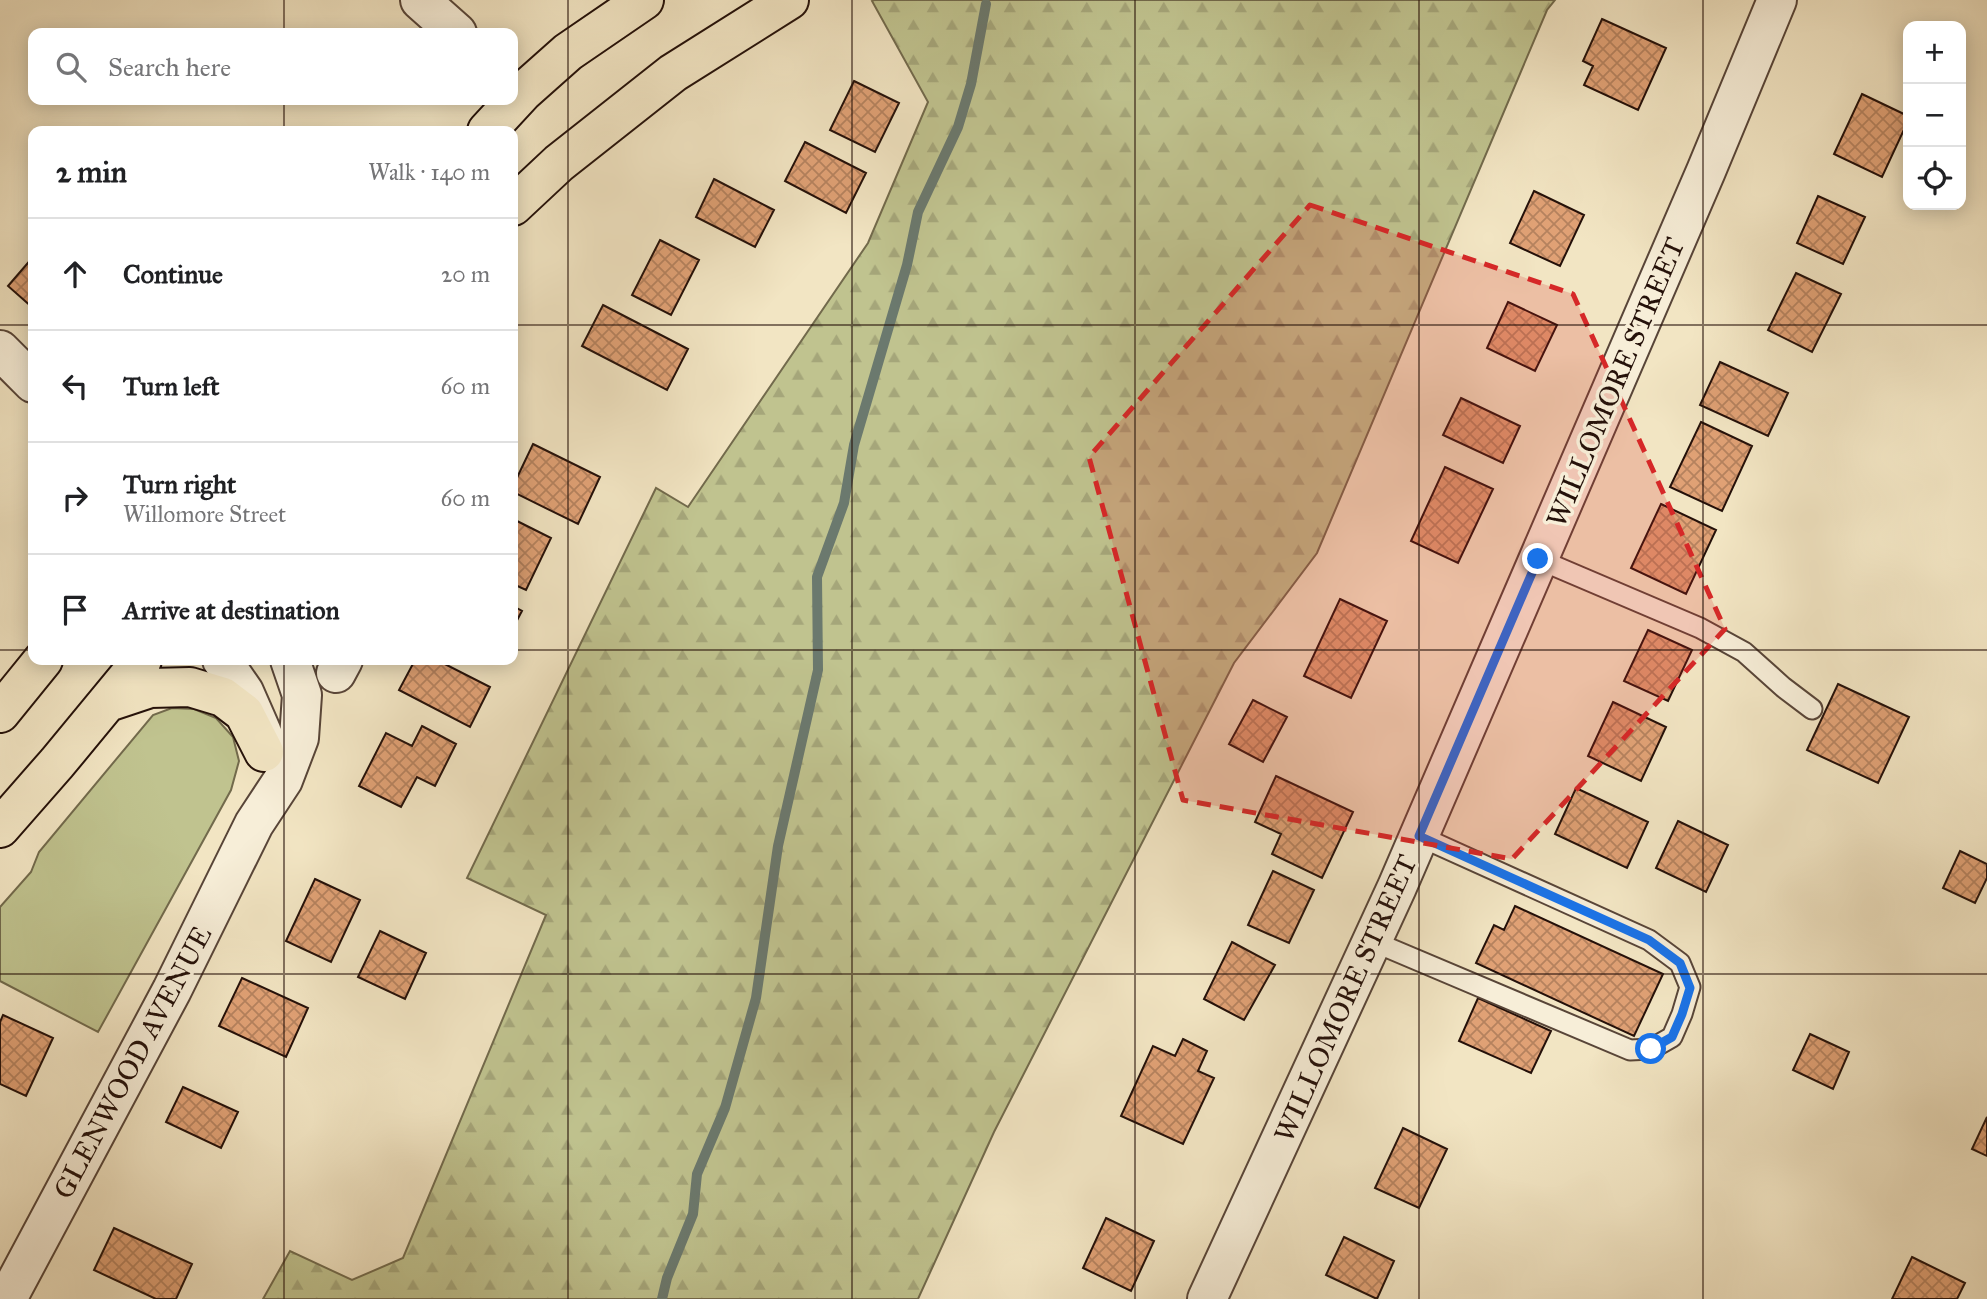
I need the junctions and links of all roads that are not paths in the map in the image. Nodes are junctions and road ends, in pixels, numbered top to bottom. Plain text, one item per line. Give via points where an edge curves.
1 (644, 0) edge
2 (789, 0) edge
3 (1777, 0) edge
4 (518, 87) edge
5 (505, 105) edge
6 (491, 126) edge
7 (518, 200) edge
8 (0, 350) edge
9 (28, 378) edge
10 (1538, 559) junction
11 (39, 665) edge
12 (138, 665) edge
13 (225, 665) edge
14 (292, 665) edge
15 (108, 702) junction
16 (1812, 709) dead end
17 (0, 713) edge
18 (264, 752) junction
19 (254, 824) junction
20 (0, 828) edge
21 (1419, 836) junction
22 (1372, 941) junction
23 (7, 1299) edge
24 (1207, 1299) edge

1 - 4 main road
2 - 7 main road via 673,73
3 - 10 street, WILLOMORE STREET
5 - 6 main road
8 - 9 street
10 - 16 lane via 1700,628 1744,652
10 - 21 street, WILLOMORE STREET
11 - 17 main road
12 - 15 main road
13 - 18 street, GLENWOOD AVENUE via 244,692 262,734
14 - 19 street, GLENWOOD AVENUE via 302,695 299,738 283,780
15 - 18 main road via 150,688 190,687 223,697 244,713
15 - 20 main road
18 - 19 street, GLENWOOD AVENUE via 265,779
19 - 23 street, GLENWOOD AVENUE via 172,990
21 - 22 street, WILLOMORE STREET
21 - 22 lane via 1649,940 1680,963 1690,988 1672,1037 1651,1049 1630,1050
22 - 24 street, WILLOMORE STREET

